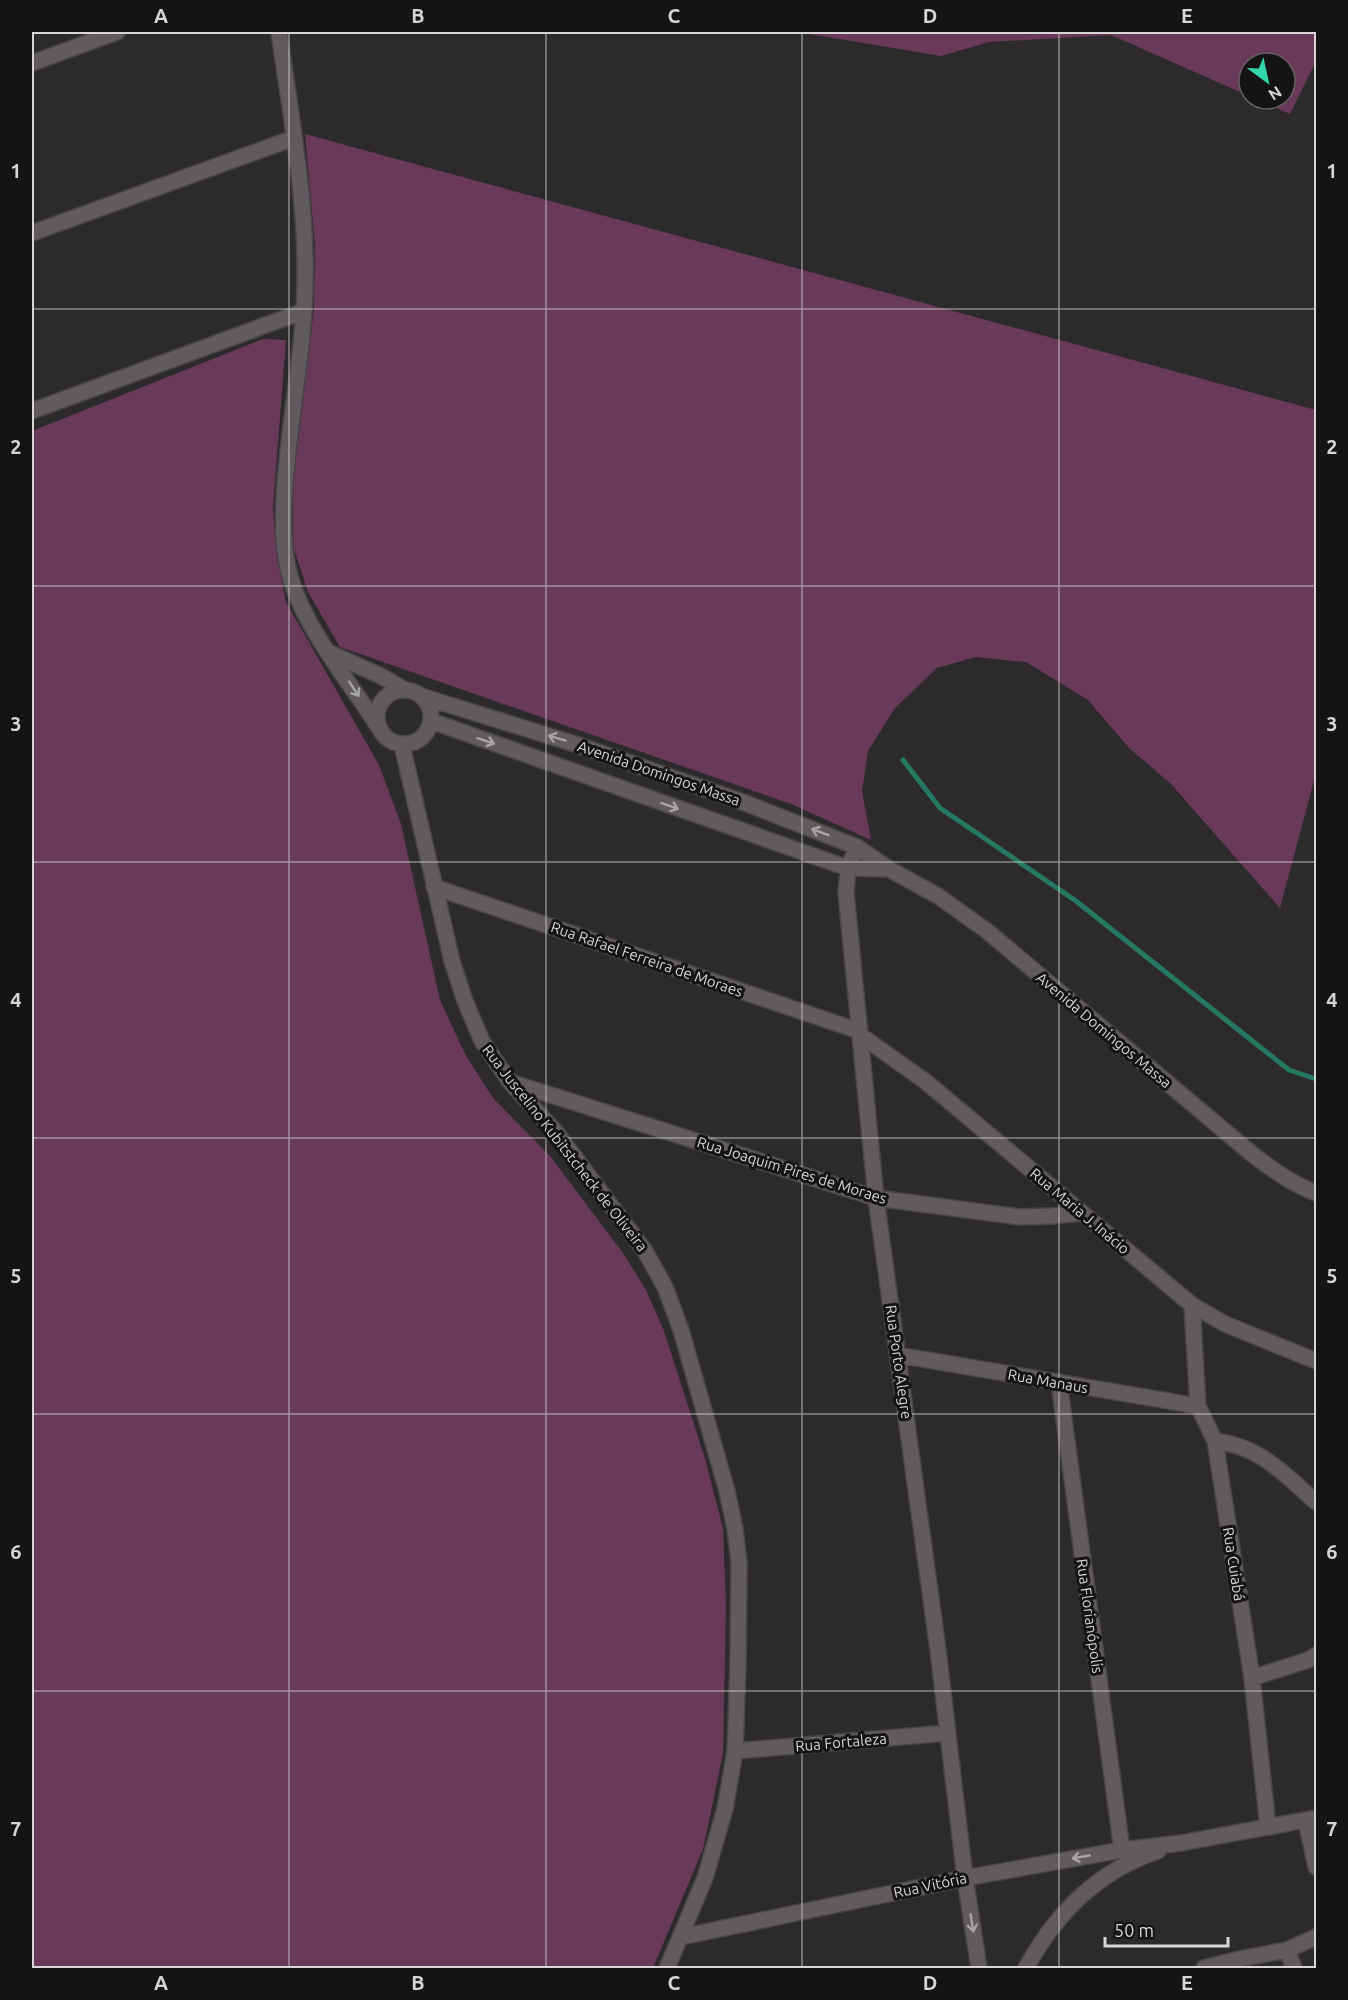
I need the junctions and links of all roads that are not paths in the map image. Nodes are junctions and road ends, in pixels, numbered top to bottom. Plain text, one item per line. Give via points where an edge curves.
1 (117, 32) edge
2 (279, 32) edge
3 (32, 63) edge
4 (294, 138) junction
5 (32, 232) edge
6 (304, 312) junction
7 (32, 411) edge
8 (328, 652) junction
9 (405, 690) junction
10 (421, 696) junction
11 (431, 721) junction
12 (379, 728) junction
13 (402, 745) junction
14 (856, 847) junction
15 (848, 868) junction
16 (889, 869) junction
17 (434, 887) junction
18 (859, 1033) junction
19 (510, 1082) junction
20 (1317, 1193) edge
21 (876, 1198) junction
22 (1082, 1213) junction
23 (1192, 1305) junction
24 (898, 1355) junction
25 (1317, 1361) edge
26 (1059, 1382) junction
27 (1198, 1406) junction
28 (1215, 1441) junction
29 (1317, 1502) edge
30 (1317, 1655) edge
31 (1252, 1678) junction
32 (947, 1733) junction
33 (735, 1751) junction
34 (1311, 1819) edge
35 (1268, 1827) junction
36 (1181, 1843) junction
37 (1314, 1843) edge
38 (1122, 1850) junction
39 (1317, 1867) edge
40 (964, 1878) junction
41 (681, 1937) junction
42 (1317, 1937) edge
43 (1287, 1950) junction
44 (667, 1968) edge
45 (979, 1968) edge
46 (1026, 1968) edge
47 (1204, 1968) edge
48 (1294, 1968) edge

1 - 3 street
2 - 4 street
4 - 5 street
4 - 6 street via 305,245
6 - 7 street
6 - 8 street via 286,465 283,537 289,575 299,603
8 - 9 street
8 -> 12 street
9 - 10 street
9 - 12 street via 385,698 379,706
10 - 11 street via 431,712
14 -> 10 street, Avenida Domingos Massa via 740,801
11 - 13 street via 418,741
11 -> 15 street, Avenida Domingos Massa
12 - 13 street via 384,736
13 - 17 street, Rua Juscelino Kubitstcheck de Oliveira
14 - 15 street, Rua Porto Alegre
14 - 16 street, Avenida Domingos Massa
15 - 16 street, Avenida Domingos Massa
15 - 18 street, Rua Porto Alegre via 846,893
16 - 20 street, Avenida Domingos Massa via 938,896 987,931 1252,1154 1292,1182
17 - 18 street, Rua Rafael Ferreira de Moraes
17 - 19 street, Rua Juscelino Kubitstcheck de Oliveira via 465,1001 482,1041
18 - 21 street, Rua Porto Alegre
18 - 22 street, Rua Maria J. Inácio via 925,1081
19 - 21 street, Rua Joaquim Pires de Moraes
19 - 33 street, Rua Juscelino Kubitstcheck de Oliveira via 555,1131 645,1251 665,1287 681,1330 735,1528 739,1563
21 - 22 street, Rua Joaquim Pires de Moraes via 1020,1217
21 - 24 street, Rua Porto Alegre
22 - 23 street, Rua Maria J. Inácio
23 - 25 street, Rua Maria J. Inácio via 1225,1324
23 - 27 street, Rua Cuiabá
24 - 26 street, Rua Manaus
24 - 32 street, Rua Porto Alegre
26 - 27 street, Rua Manaus
26 - 38 street, Rua Florianópolis
27 - 28 street, Rua Cuiabá
28 - 29 street via 1233,1443 1264,1457
28 - 31 street, Rua Cuiabá
30 - 31 street
31 - 35 street, Rua Cuiabá
32 - 33 street, Rua Fortaleza
32 - 40 street, Rua Porto Alegre
33 - 41 street, Rua Juscelino Kubitstcheck de Oliveira via 725,1809 705,1878
34 - 35 street
34 - 37 street
35 - 36 street
36 - 38 street, Rua Vitória
36 - 46 street via 1145,1855 1082,1894 1058,1918
37 - 39 street
38 -> 40 street, Rua Vitória
40 - 41 street, Rua Vitória
40 -> 45 street, Rua Porto Alegre
41 - 44 street, Rua Juscelino Kubitstcheck de Oliveira
42 - 43 street
43 - 47 street
43 - 48 street

